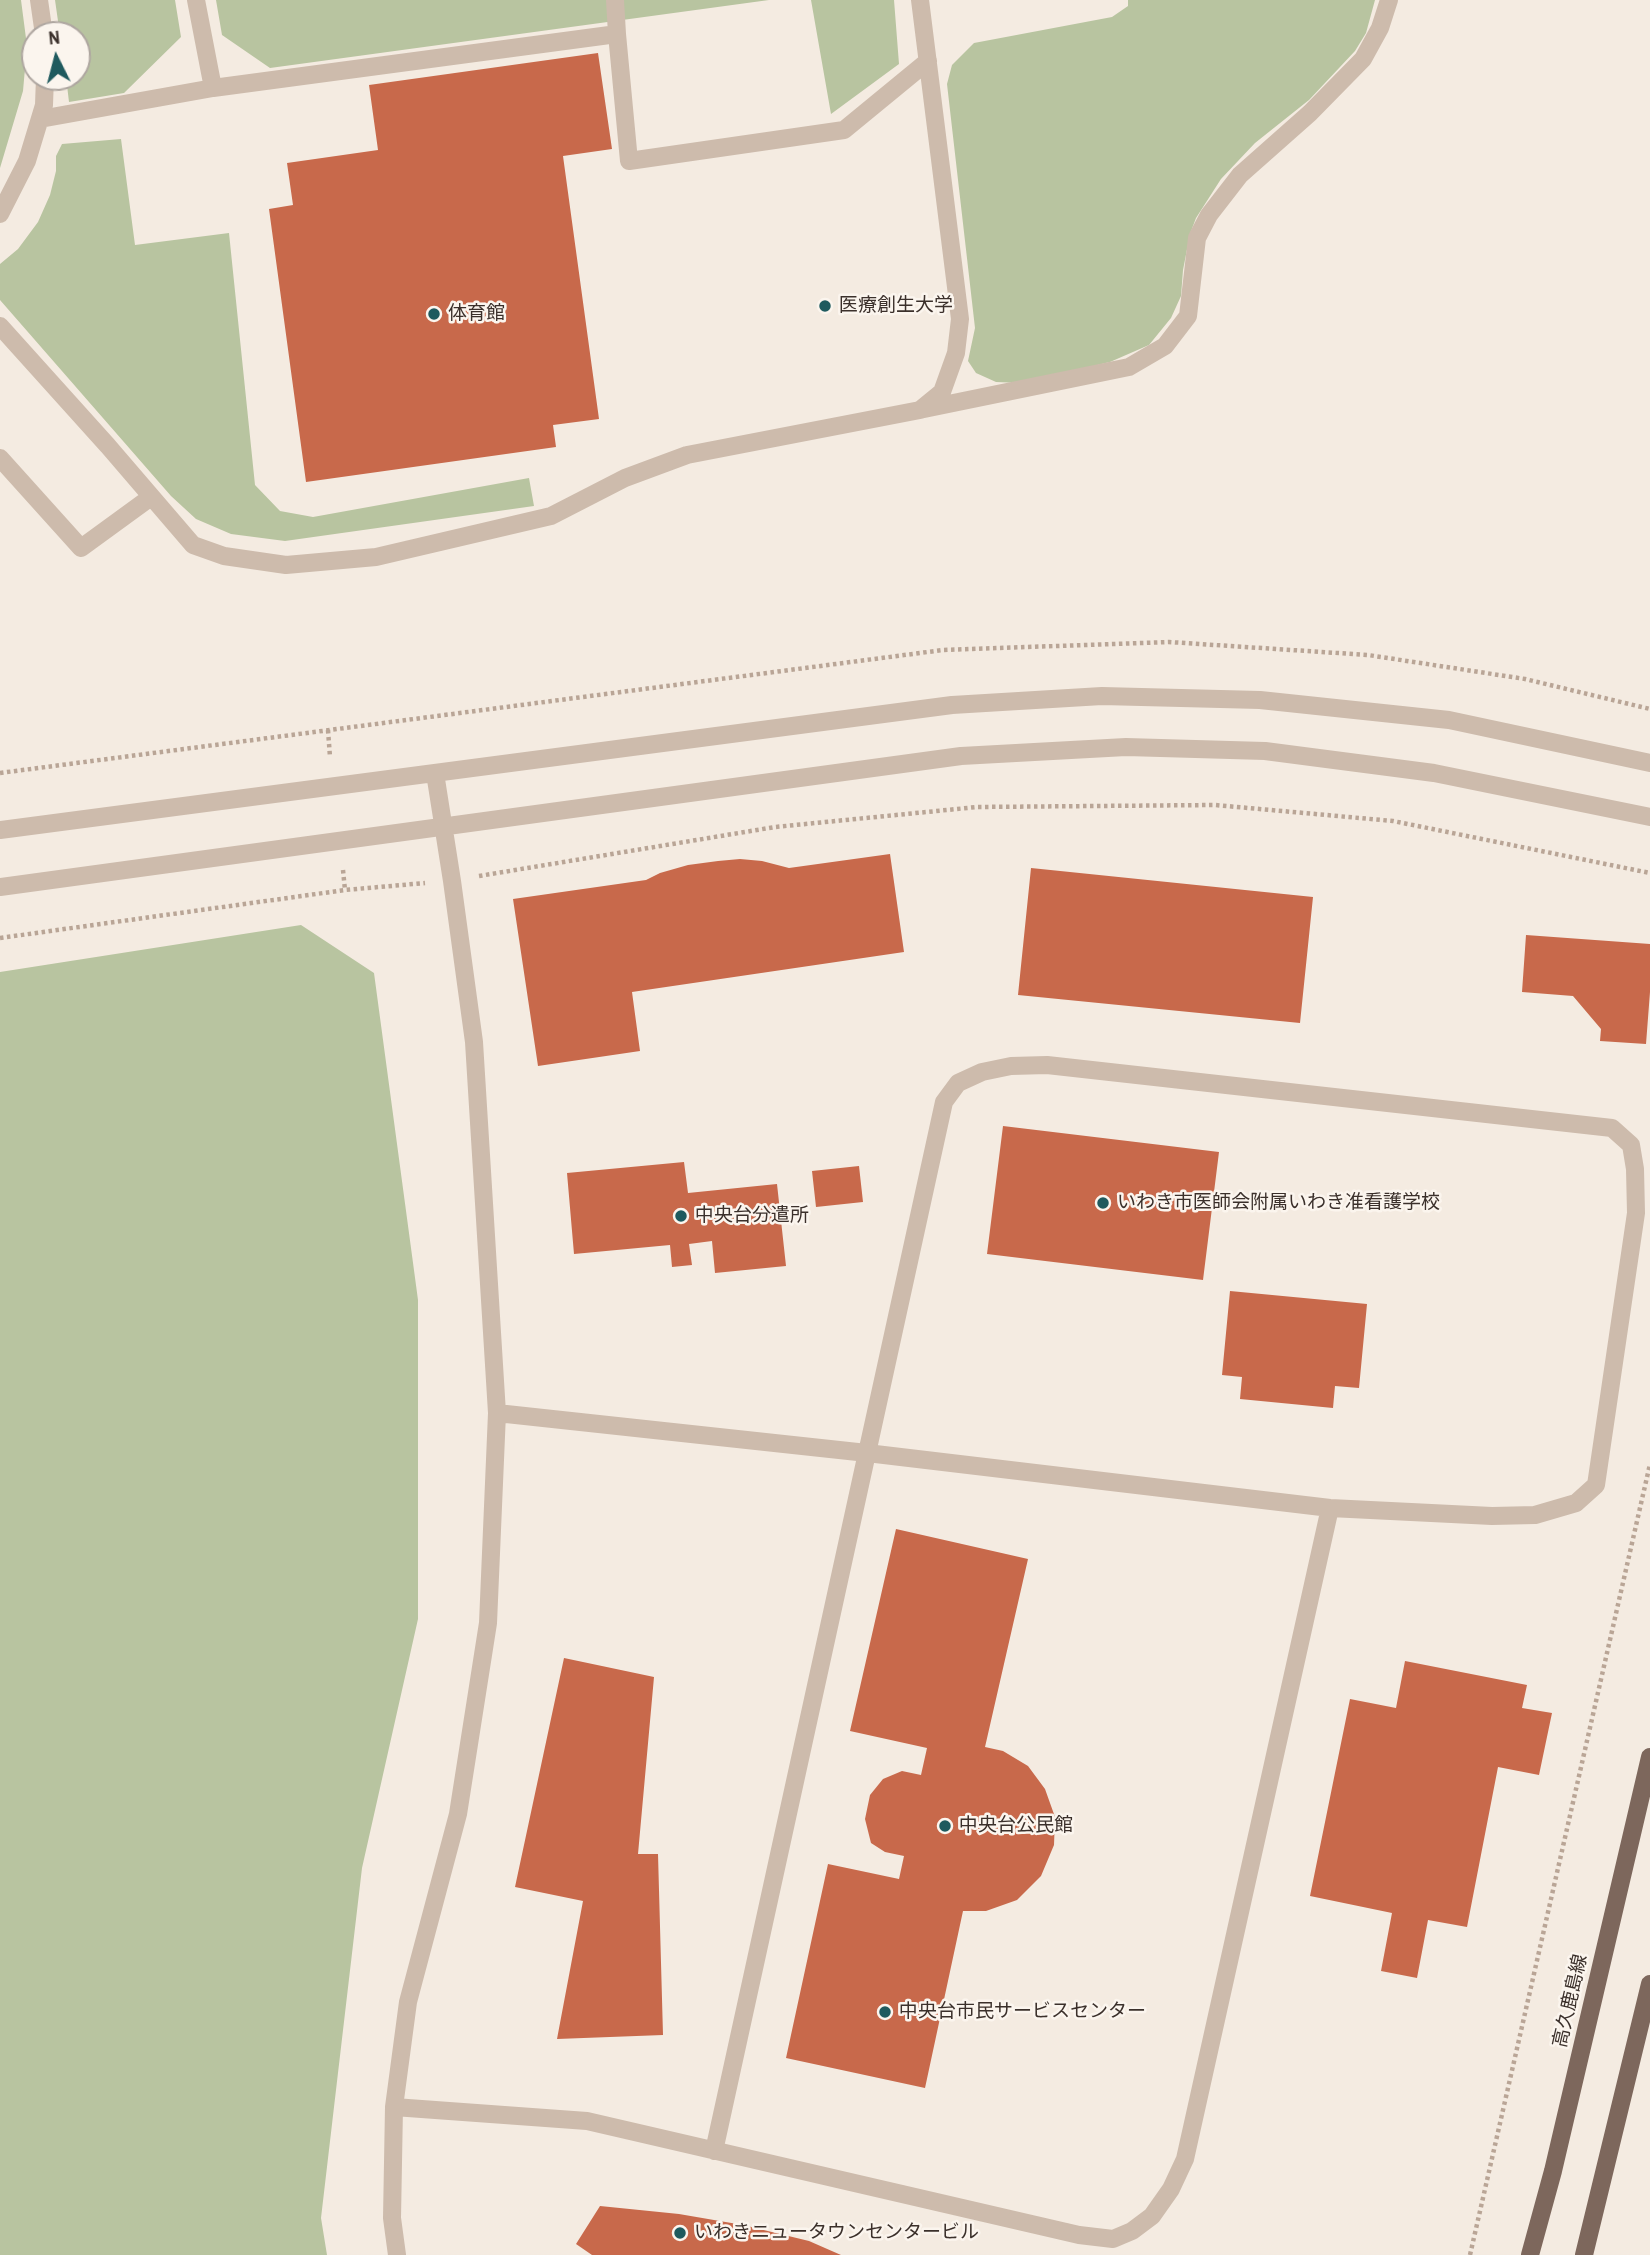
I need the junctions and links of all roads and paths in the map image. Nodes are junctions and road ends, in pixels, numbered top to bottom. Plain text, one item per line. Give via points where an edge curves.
1 (39, 0) edge
2 (197, 0) edge
3 (615, 0) edge
4 (920, 0) edge
5 (1389, 0) edge
6 (42, 21) edge
7 (617, 34) junction
8 (928, 61) junction
9 (213, 88) junction
10 (44, 91) edge
11 (40, 119) junction
12 (0, 214) edge
13 (0, 326) edge
14 (920, 410) junction
15 (0, 457) edge
16 (150, 497) junction
17 (1650, 763) edge
18 (435, 774) junction
19 (1650, 817) edge
20 (442, 827) junction
21 (0, 830) edge
22 (1650, 873) edge
23 (452, 881) junction
24 (0, 887) edge
25 (0, 938) edge
26 (497, 1413) junction
27 (867, 1453) junction
28 (1650, 1464) edge
29 (1330, 1508) junction
30 (1650, 1757) edge
31 (1650, 1984) edge
32 (394, 2107) junction
33 (714, 2151) junction
34 (397, 2255) edge
35 (1470, 2255) edge
36 (1530, 2255) edge
37 (1584, 2255) edge

1 - 6 street
2 - 9 street
3 - 7 street
4 - 8 street
5 - 14 street via 1363,59 1240,175 1209,215 1197,239 1188,316 1166,346 1129,367
7 - 8 street via 629,161 844,130
7 - 9 street
8 - 14 street via 960,319 956,353 942,392
9 - 11 street
10 - 11 street
11 - 12 street via 27,162
13 - 16 street
14 - 16 street via 687,455 625,478 551,516 376,557 286,565 224,556 192,545
15 - 16 street via 81,548
17 - 18 street via 1448,720 1260,701 1102,696 952,705
18 - 20 street
18 - 21 street
19 - 20 street via 1421,771 1265,751 1126,747 961,756
20 - 23 street
20 - 24 street
22 - 23 path via 1393,821 1189,805 977,807 802,824
23 - 25 path via 345,890
23 - 26 street via 474,1042
26 - 27 street
26 - 32 street via 488,1623 458,1814 408,2002
27 - 29 street
27 - 29 street via 944,1102 958,1083 982,1072 1047,1065 1612,1128 1631,1145 1636,1213 1595,1485 1576,1503 1535,1515
27 - 33 street
28 - 35 path
29 - 33 street via 1185,2159 1152,2217 1113,2239 1079,2235
30 - 36 main road, 高久鹿島線
31 - 37 main road
32 - 33 street via 587,2121
32 - 34 street via 392,2218

